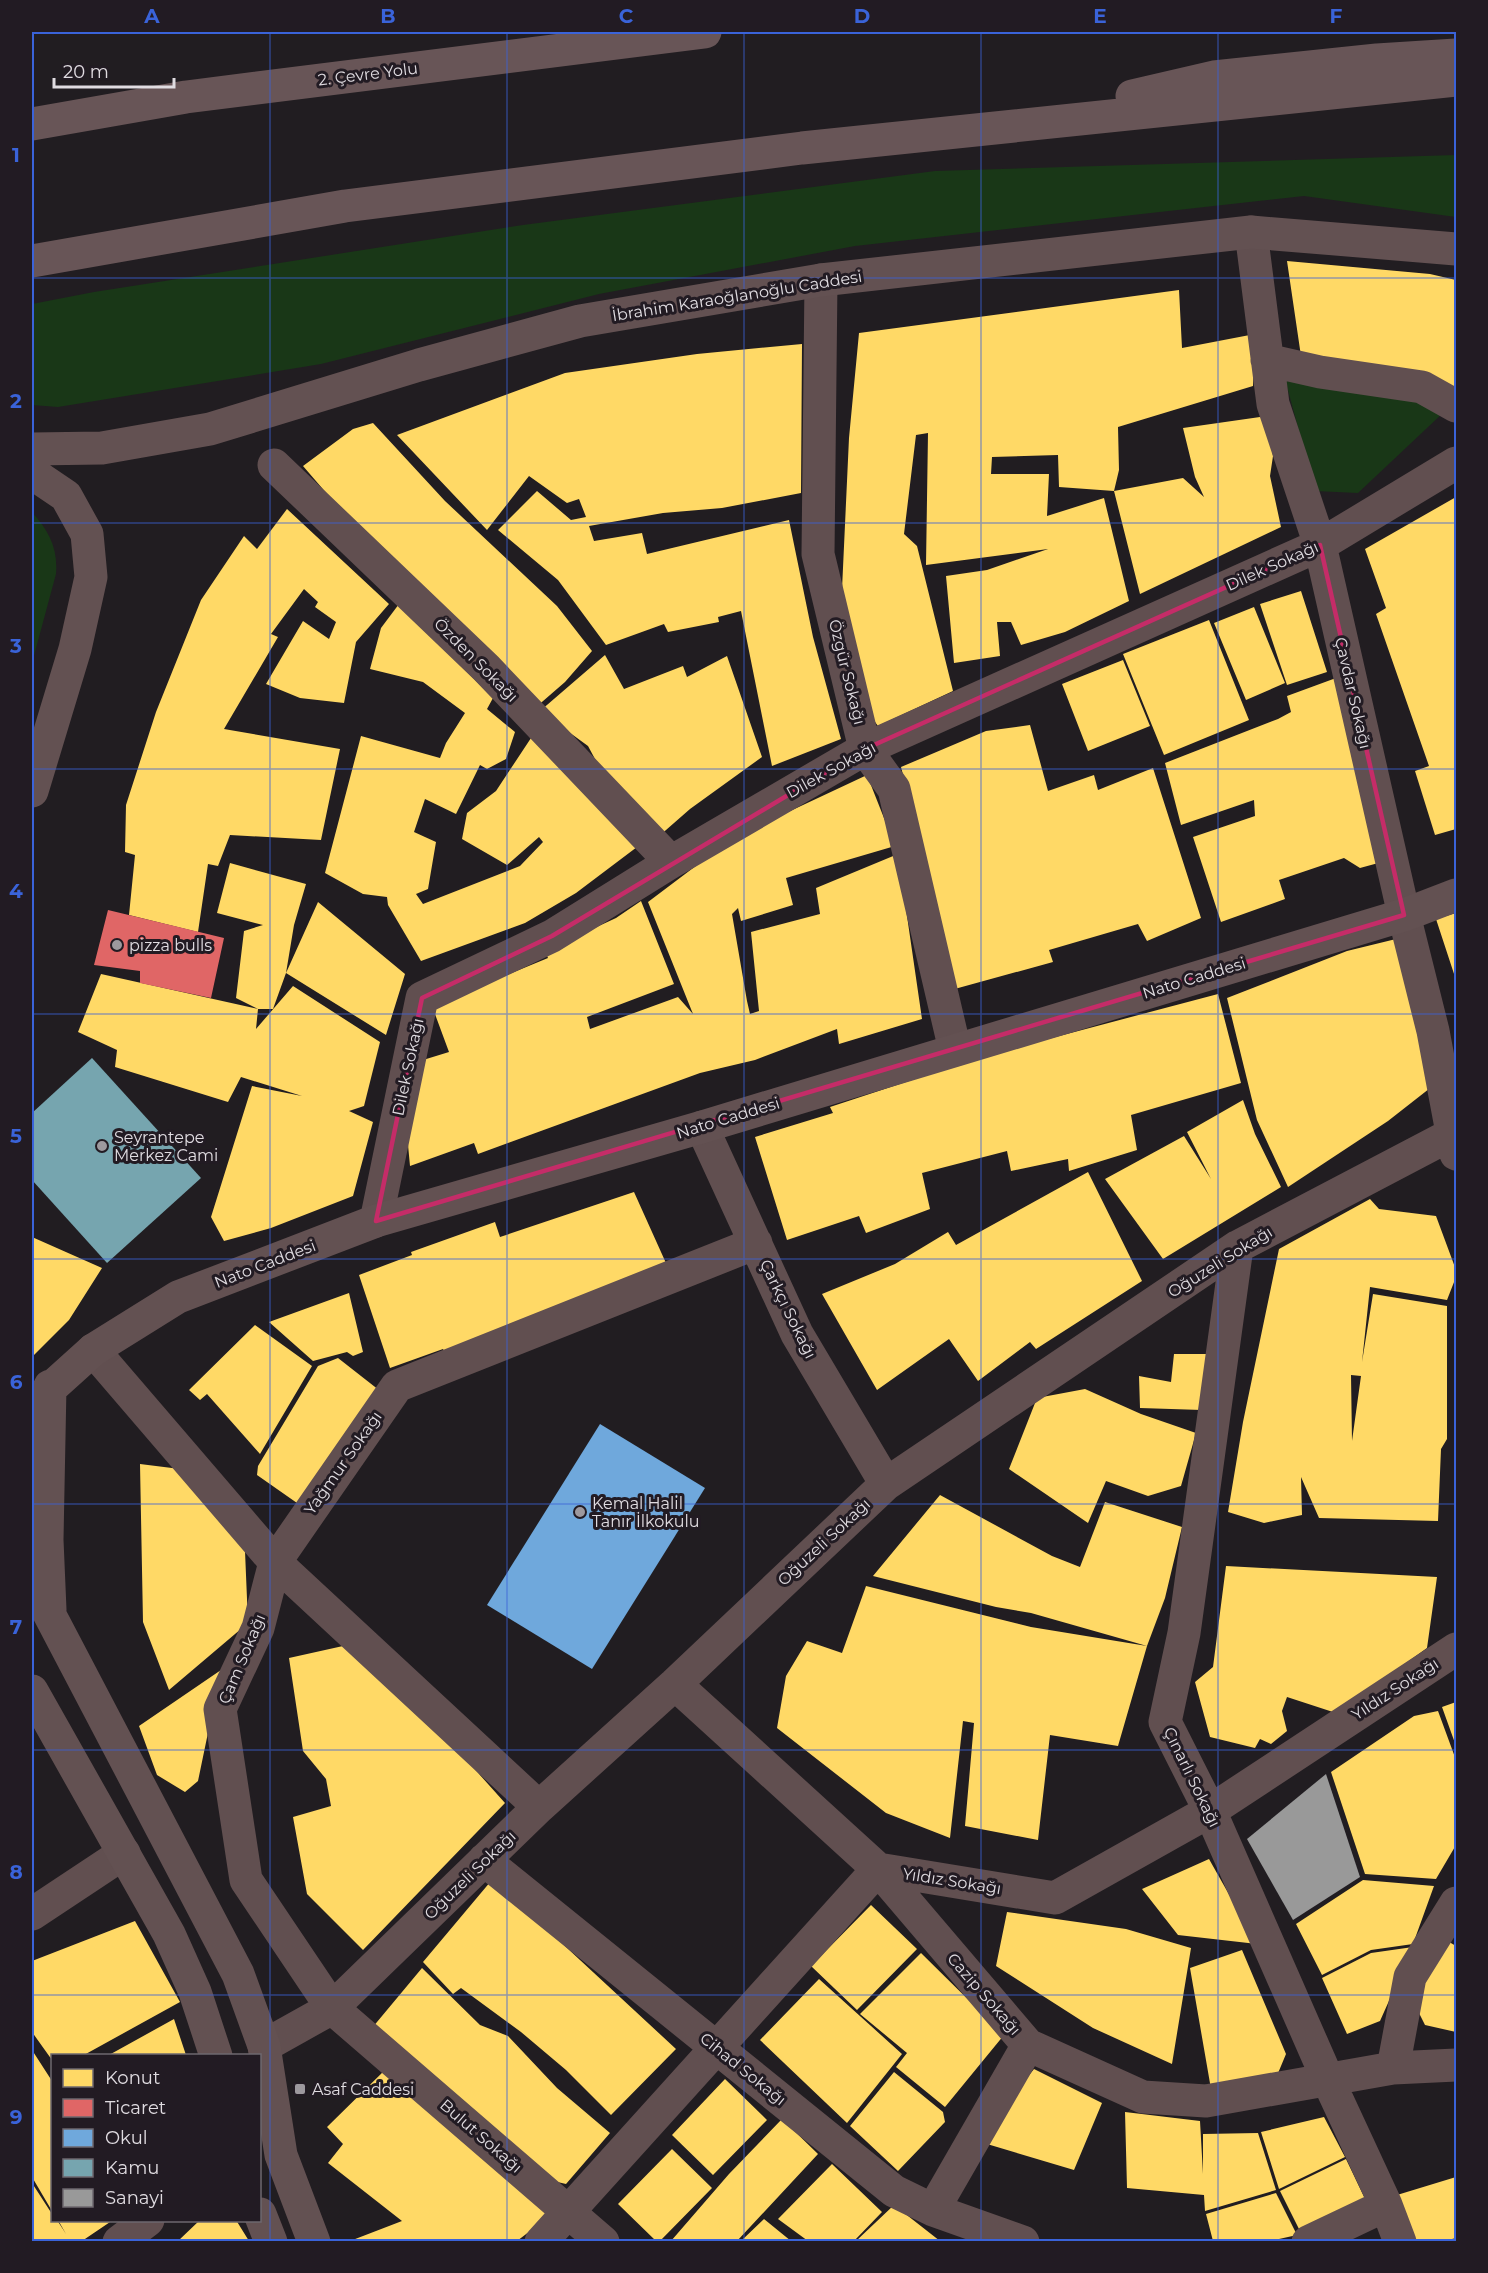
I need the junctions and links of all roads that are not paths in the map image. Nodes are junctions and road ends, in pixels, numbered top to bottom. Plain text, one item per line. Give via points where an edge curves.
1 (705, 32) edge
2 (1456, 55) edge
3 (1456, 80) edge
4 (32, 124) edge
5 (999, 128) junction
6 (1251, 232) junction
7 (1456, 249) edge
8 (32, 261) edge
9 (821, 280) junction
10 (1267, 360) junction
11 (1456, 406) edge
12 (32, 449) edge
13 (1456, 463) edge
14 (274, 465) dead end
15 (32, 473) edge
16 (1320, 545) junction
17 (865, 749) junction
18 (32, 791) edge
19 (671, 862) junction
20 (1456, 895) edge
21 (1404, 915) junction
22 (955, 1050) junction
23 (702, 1127) junction
24 (1455, 1141) edge
25 (376, 1221) junction
26 (756, 1243) junction
27 (1237, 1247) junction
28 (93, 1350) junction
29 (41, 1395) edge
30 (886, 1484) junction
31 (275, 1562) junction
32 (32, 1581) edge
33 (50, 1615) junction
34 (1456, 1649) edge
35 (675, 1684) junction
36 (32, 1691) edge
37 (539, 1808) junction
38 (1210, 1811) junction
39 (124, 1853) junction
40 (484, 1860) junction
41 (878, 1869) junction
42 (1456, 1903) edge
43 (32, 1914) edge
44 (332, 2008) junction
45 (1028, 2045) junction
46 (264, 2046) junction
47 (716, 2047) junction
48 (216, 2054) edge
49 (1456, 2065) edge
50 (1393, 2068) junction
51 (1328, 2080) junction
52 (1386, 2205) junction
53 (933, 2210) junction
54 (568, 2211) junction
55 (261, 2216) edge
56 (145, 2222) edge
57 (119, 2241) edge
58 (271, 2241) edge
59 (314, 2241) edge
60 (541, 2241) edge
61 (603, 2241) edge
62 (1023, 2241) edge
63 (1308, 2241) edge
64 (1400, 2241) edge

1 - 4 highway, 2. Çevre Yolu via 186,97
2 - 5 highway via 1214,77
3 - 5 highway
5 - 8 highway via 802,148 345,206
6 - 7 street, İbrahim Karaoğlanoğlu Caddesi
6 - 9 street, İbrahim Karaoğlanoğlu Caddesi
6 - 10 street, Çavdar Sokağı
9 - 12 street, İbrahim Karaoğlanoğlu Caddesi via 580,321 210,429 102,448
9 - 17 street, Özgür Sokağı via 818,554
10 - 11 street via 1422,387
10 - 16 street, Çavdar Sokağı via 1273,404
13 - 16 street, Dilek Sokağı
14 - 19 street, Özden Sokağı via 486,668
15 - 18 street via 66,496 87,534 91,577 75,650
16 - 17 street, Dilek Sokağı
16 - 21 street, Çavdar Sokağı
17 - 19 street, Dilek Sokağı
17 - 22 street, Özgür Sokağı via 894,789
19 - 25 street, Dilek Sokağı via 552,936 422,998
20 - 21 street, Nato Caddesi
21 - 22 street, Nato Caddesi
21 - 24 street, Çavdar Sokağı
22 - 23 street, Nato Caddesi
23 - 25 street, Nato Caddesi
23 - 26 street, Çarkçı Sokağı
24 - 27 street, Oğuzeli Sokağı
25 - 28 street, Nato Caddesi via 178,1297
26 - 30 street, Çarkçı Sokağı via 797,1334
26 - 31 street, Yağmur Sokağı via 397,1386
27 - 30 street, Oğuzeli Sokağı
27 - 38 street, Çınarlı Sokağı via 1184,1634 1165,1722
28 - 29 street, Nato Caddesi
28 - 31 street
29 - 33 street
30 - 35 street, Oğuzeli Sokağı
31 - 37 street
31 - 44 street, Çam Sokağı via 258,1629 220,1708 246,1880
32 - 33 street
33 - 46 street via 238,1974
34 - 38 street, Yıldız Sokağı
35 - 37 street, Oğuzeli Sokağı
35 - 41 street, Cazip Sokağı
36 - 39 street
37 - 40 street, Oğuzeli Sokağı
38 - 41 street, Yıldız Sokağı via 1055,1898
38 - 51 street, Çınarlı Sokağı
39 - 43 street
39 - 48 street via 169,1934 195,1992
40 - 44 street, Oğuzeli Sokağı
40 - 47 street, Cihad Sokağı
41 - 45 street, Cazip Sokağı
41 - 47 street
42 - 50 street via 1410,1977
44 - 46 street, Oğuzeli Sokağı
44 - 54 street, Bulut Sokağı
45 - 51 street, Cazip Sokağı via 1143,2097 1206,2101
45 - 53 street
46 - 59 street via 281,2155
47 - 53 street, Cihad Sokağı via 894,2191
47 - 54 street
49 - 50 street, Cazip Sokağı
50 - 51 street, Cazip Sokağı
51 - 52 street, Çınarlı Sokağı
52 - 63 street
52 - 64 street
53 - 62 street, Cihad Sokağı
54 - 60 street
54 - 61 street, Bulut Sokağı
55 - 58 street
56 - 57 street

